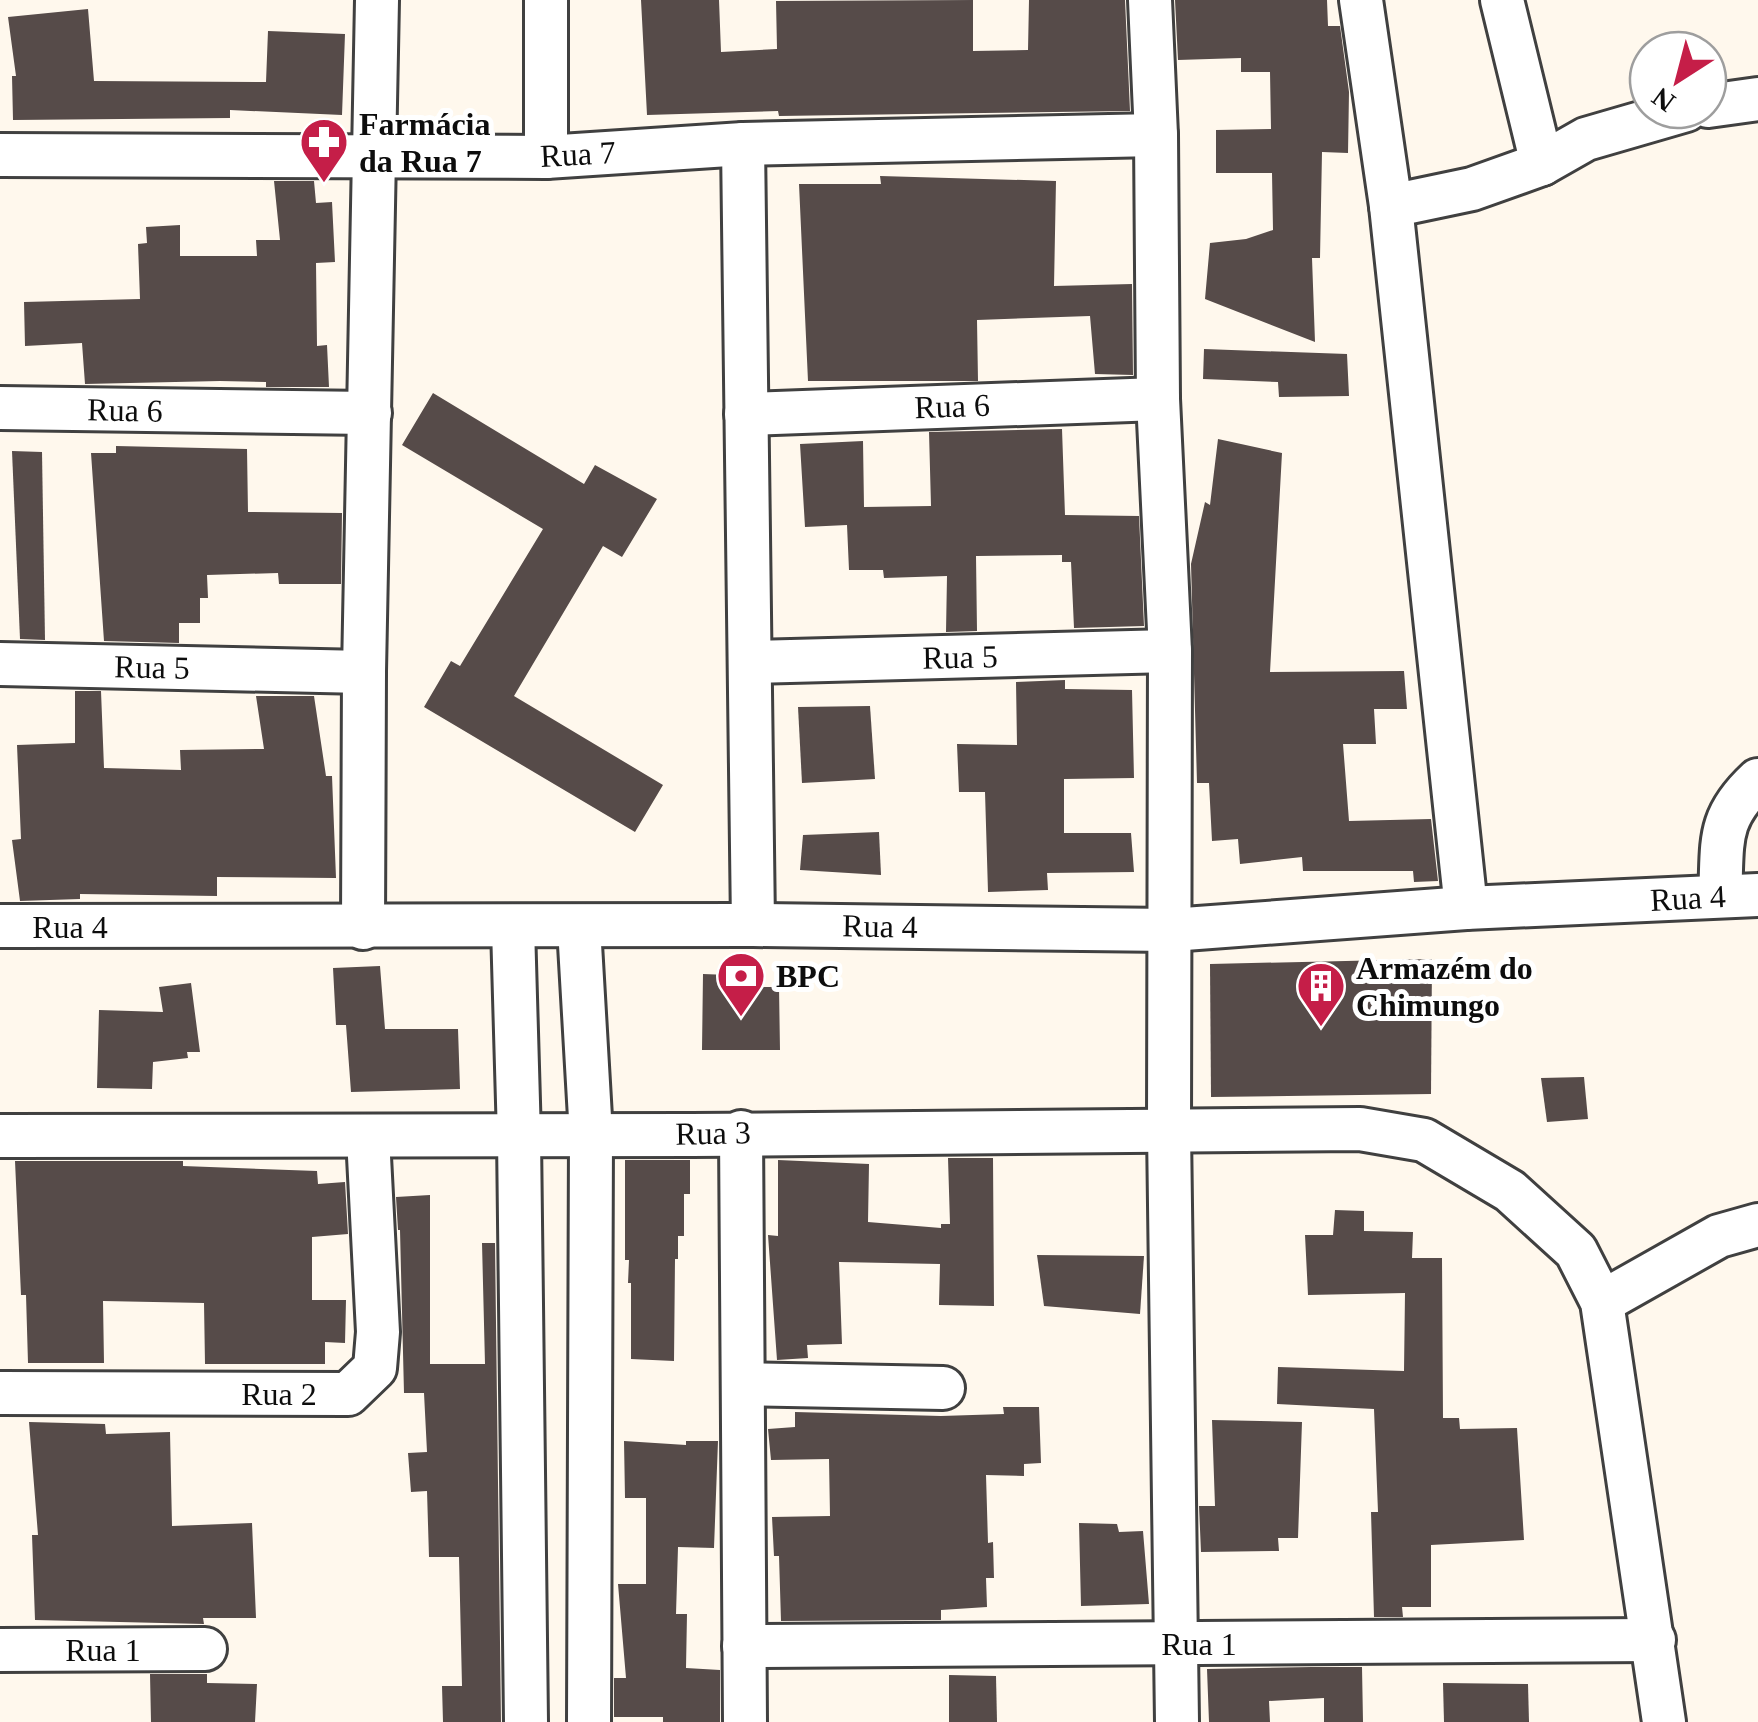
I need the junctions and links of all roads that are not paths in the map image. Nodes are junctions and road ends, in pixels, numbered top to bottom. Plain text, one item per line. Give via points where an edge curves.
1 (376, 0) edge
2 (546, 0) edge
3 (1150, 0) edge
4 (1360, 0) edge
5 (1502, 0) edge
6 (1758, 99) edge
7 (1728, 103) edge
8 (1628, 127) edge
9 (1156, 135) junction
10 (743, 144) junction
11 (0, 155) edge
12 (374, 156) junction
13 (546, 157) junction
14 (1542, 164) junction
15 (1391, 206) junction
16 (1158, 398) junction
17 (0, 408) edge
18 (370, 413) junction
19 (746, 414) junction
20 (1170, 652) junction
21 (750, 662) junction
22 (0, 664) edge
23 (364, 672) junction
24 (1758, 780) edge
25 (1739, 896) edge
26 (1466, 908) junction
27 (753, 925) junction
28 (0, 926) edge
29 (513, 927) junction
30 (579, 927) junction
31 (363, 928) junction
32 (1172, 930) junction
33 (742, 1132) junction
34 (1169, 1132) junction
35 (591, 1135) junction
36 (0, 1136) edge
37 (368, 1137) junction
38 (519, 1138) junction
39 (1758, 1226) edge
40 (1602, 1302) junction
41 (743, 1384) junction
42 (943, 1388) dead end
43 (0, 1393) edge
44 (1654, 1640) junction
45 (1176, 1644) junction
46 (744, 1646) junction
47 (0, 1650) edge
48 (205, 1650) dead end
49 (526, 1722) edge
50 (590, 1722) edge
51 (745, 1722) edge
52 (1178, 1722) edge
53 (1664, 1722) edge

1 - 12 street
2 - 13 street
3 - 9 street
4 - 15 street
5 - 14 street
6 - 7 street
8 - 14 street via 1586,139
9 - 10 street, Rua 7
9 - 16 street
10 - 13 street, Rua 7
10 - 19 street
11 - 12 street, Rua 7
12 - 13 street, Rua 7
12 - 18 street
14 - 15 street via 1472,189
15 - 26 street
16 - 19 street, Rua 6
16 - 20 street
17 - 18 street, Rua 6
18 - 23 street
19 - 21 street
20 - 21 street, Rua 5
20 - 32 street
21 - 27 street
22 - 23 street, Rua 5
23 - 31 street
24 - 25 street via 1724,824
25 - 26 street, Rua 4
26 - 32 street, Rua 4
27 - 30 street, Rua 4
27 - 32 street, Rua 4
28 - 31 street, Rua 4
29 - 30 street, Rua 4
29 - 31 street, Rua 4
29 - 38 street
30 - 35 street
32 - 34 street
33 - 34 street, Rua 3
33 - 35 street, Rua 3
33 - 41 street
34 - 40 street, Rua 3 via 1360,1129 1424,1140 1510,1191 1576,1251
34 - 45 street
35 - 38 street, Rua 3
35 - 50 street
36 - 37 street, Rua 3
37 - 38 street, Rua 3
37 - 43 street, Rua 2 via 378,1332 374,1368 348,1394
38 - 49 street
39 - 40 street via 1718,1236
40 - 44 street
41 - 42 street
41 - 46 street
44 - 45 street, Rua 1
44 - 53 street
45 - 46 street, Rua 1
45 - 52 street
46 - 51 street
47 - 48 street, Rua 1

